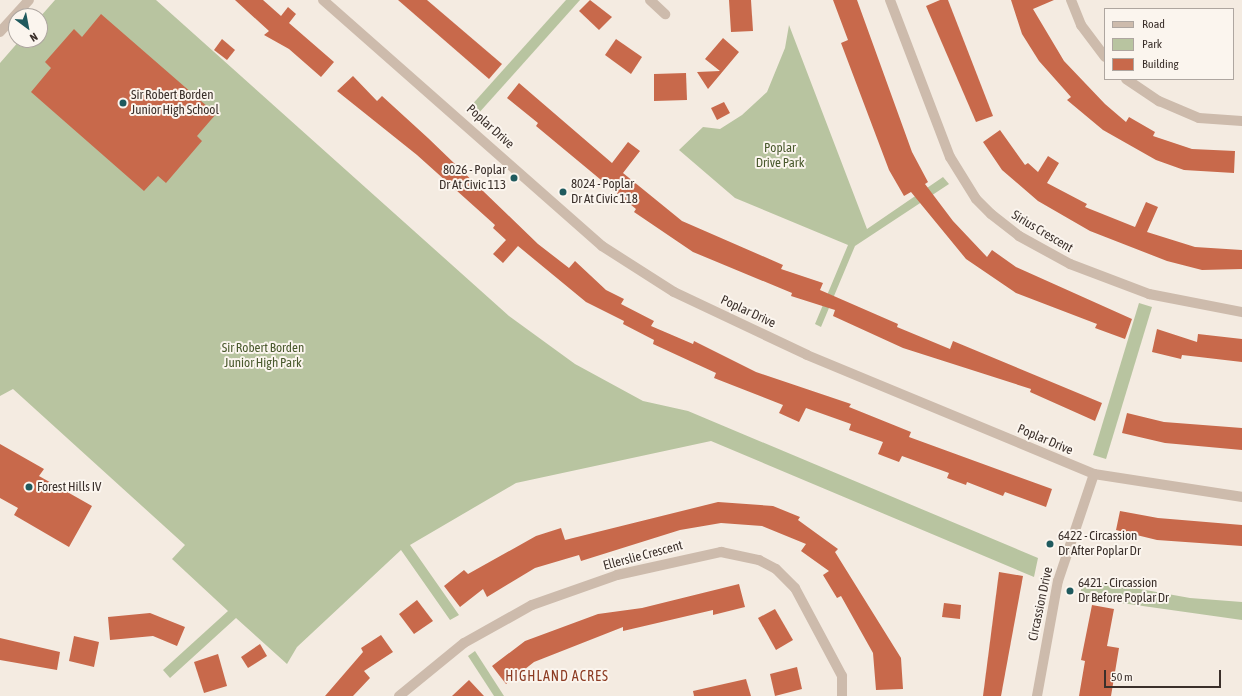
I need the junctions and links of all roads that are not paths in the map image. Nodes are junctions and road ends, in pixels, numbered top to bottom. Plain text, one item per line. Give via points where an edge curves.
1 (29, 0) edge
2 (323, 0) edge
3 (650, 0) edge
4 (890, 0) edge
5 (1071, 0) edge
6 (665, 14) dead end
7 (0, 32) edge
8 (1104, 56) edge
9 (1128, 80) edge
10 (1242, 121) edge
11 (1242, 312) edge
12 (1094, 474) junction
13 (1242, 497) edge
14 (399, 696) edge
15 (842, 696) edge
16 (1037, 696) edge

1 - 7 street
2 - 12 street, Poplar Drive via 602,246 636,270 674,292 807,355
3 - 6 street
4 - 11 street, Sirius Crescent via 950,157 976,199 991,214 1019,236 1070,264 1149,294
5 - 8 street via 1081,25
9 - 10 street via 1159,101 1200,118
12 - 13 street, Poplar Drive
12 - 16 street, Circassion Drive via 1058,581
14 - 15 street, Ellerslie Crescent via 464,643 532,605 617,575 715,552 752,557 788,580 804,602 842,676

